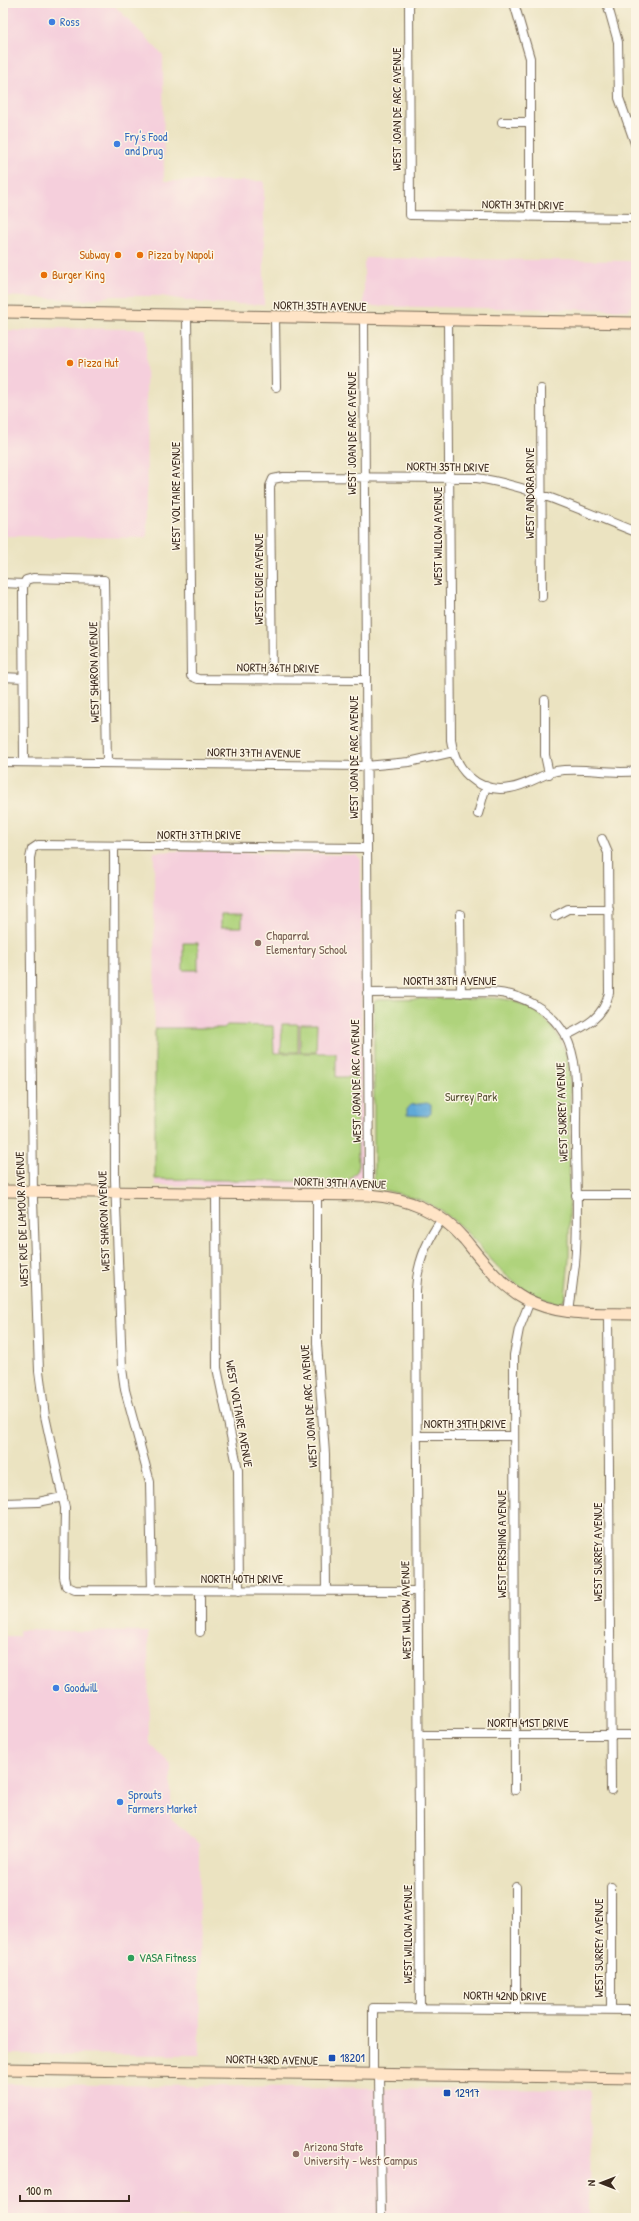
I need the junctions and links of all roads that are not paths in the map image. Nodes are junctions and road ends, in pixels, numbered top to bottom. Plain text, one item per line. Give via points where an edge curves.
1 (409, 3) edge
2 (514, 3) edge
3 (607, 3) edge
4 (502, 122) dead end
5 (530, 122) junction
6 (632, 122) edge
7 (636, 146) edge
8 (410, 214) joint
9 (530, 217) junction
10 (636, 218) edge
11 (3, 312) edge
12 (187, 317) junction
13 (275, 318) junction
14 (364, 320) junction
15 (448, 320) junction
16 (636, 323) edge
17 (276, 386) dead end
18 (541, 389) dead end
19 (450, 477) junction
20 (364, 478) junction
21 (273, 479) joint
22 (542, 496) junction
23 (636, 532) edge
24 (25, 582) junction
25 (3, 583) edge
26 (542, 596) dead end
27 (191, 676) joint
28 (3, 678) edge
29 (23, 678) junction
30 (272, 680) junction
31 (365, 680) junction
32 (545, 700) dead end
33 (452, 752) junction
34 (3, 762) edge
35 (24, 762) junction
36 (107, 763) junction
37 (366, 766) junction
38 (636, 771) edge
39 (549, 774) junction
40 (486, 786) junction
41 (478, 814) dead end
42 (602, 838) dead end
43 (114, 847) junction
44 (366, 848) junction
45 (32, 849) joint
46 (609, 909) junction
47 (460, 914) dead end
48 (556, 916) dead end
49 (367, 993) junction
50 (461, 993) junction
51 (565, 1036) junction
52 (3, 1191) edge
53 (33, 1191) junction
54 (115, 1192) junction
55 (216, 1194) junction
56 (317, 1194) junction
57 (369, 1195) junction
58 (576, 1195) junction
59 (636, 1195) edge
60 (442, 1219) junction
61 (530, 1301) junction
62 (569, 1313) junction
63 (608, 1313) junction
64 (636, 1314) edge
65 (417, 1436) junction
66 (513, 1436) junction
67 (63, 1497) junction
68 (3, 1503) edge
69 (66, 1586) joint
70 (152, 1591) junction
71 (200, 1591) junction
72 (239, 1591) junction
73 (326, 1591) junction
74 (418, 1591) junction
75 (200, 1632) dead end
76 (515, 1734) junction
77 (419, 1735) junction
78 (611, 1735) junction
79 (636, 1735) edge
80 (515, 1790) dead end
81 (611, 1790) dead end
82 (516, 1887) dead end
83 (612, 1887) dead end
84 (420, 2008) junction
85 (516, 2008) junction
86 (612, 2010) junction
87 (636, 2010) edge
88 (3, 2069) edge
89 (376, 2075) junction
90 (636, 2078) edge
91 (381, 2218) edge

1 - 8 street, WEST JOAN DE ARC AVENUE
2 - 5 street via 530,58
3 - 6 street via 618,42 619,98
4 - 5 street
5 - 9 street
6 - 7 street
8 - 9 street, NORTH 34TH DRIVE
9 - 10 street, NORTH 34TH DRIVE
11 - 12 main road, NORTH 35TH AVENUE
12 - 13 main road, NORTH 35TH AVENUE
12 - 27 street, WEST VOLTAIRE AVENUE
13 - 14 main road, NORTH 35TH AVENUE
13 - 17 street
14 - 15 main road, NORTH 35TH AVENUE
14 - 20 street, WEST JOAN DE ARC AVENUE
15 - 16 main road, NORTH 35TH AVENUE
15 - 19 street, WEST WILLOW AVENUE
18 - 22 street, WEST ANDORA DRIVE
19 - 20 street, NORTH 35TH DRIVE
19 - 22 street, NORTH 35TH DRIVE via 495,480
19 - 33 street, WEST WILLOW AVENUE
20 - 21 street, NORTH 35TH DRIVE
20 - 31 street, WEST JOAN DE ARC AVENUE
21 - 30 street, WEST EUGIE AVENUE via 270,486
22 - 23 street, NORTH 35TH DRIVE
22 - 26 street, WEST ANDORA DRIVE
24 - 25 street
24 - 29 street
24 - 36 street, WEST SHARON AVENUE via 33,578 104,580
27 - 30 street, NORTH 36TH DRIVE via 198,679
28 - 29 street
29 - 35 street
30 - 31 street, NORTH 36TH DRIVE
31 - 37 street, WEST JOAN DE ARC AVENUE
32 - 39 street via 545,755
33 - 37 street, NORTH 37TH AVENUE via 409,762
33 - 40 street via 465,775
34 - 35 street, NORTH 37TH AVENUE
35 - 36 street, NORTH 37TH AVENUE
36 - 37 street, NORTH 37TH AVENUE
37 - 44 street, WEST JOAN DE ARC AVENUE
38 - 39 street via 566,771
39 - 40 street via 510,788
40 - 41 street
42 - 46 street via 608,853
43 - 44 street, NORTH 37TH DRIVE
43 - 45 street, NORTH 37TH DRIVE via 38,846
43 - 54 street, WEST SHARON AVENUE
44 - 49 street, WEST JOAN DE ARC AVENUE
45 - 53 street, WEST RUE DE LAMOUR AVENUE via 30,858
46 - 48 street via 568,909
46 - 51 street via 608,1001 598,1017
47 - 50 street
49 - 50 street, NORTH 38TH AVENUE
49 - 57 street, WEST JOAN DE ARC AVENUE
50 - 51 street, NORTH 38TH AVENUE via 501,993 521,998 545,1012 556,1022
51 - 58 street, WEST SURREY AVENUE via 575,1069
52 - 53 main road, NORTH 39TH AVENUE
53 - 54 main road, NORTH 39TH AVENUE
53 - 67 street, WEST RUE DE LAMOUR AVENUE via 41,1391
54 - 55 main road, NORTH 39TH AVENUE
54 - 70 street, WEST SHARON AVENUE via 122,1368 125,1390 150,1482
55 - 56 main road, NORTH 39TH AVENUE
55 - 72 street, WEST VOLTAIRE AVENUE via 216,1368 238,1470
56 - 57 main road, NORTH 39TH AVENUE
56 - 73 street, WEST JOAN DE ARC AVENUE via 317,1343 325,1454
57 - 60 main road, NORTH 39TH AVENUE via 419,1205
58 - 59 street
58 - 62 street, WEST SURREY AVENUE via 575,1264
60 - 61 main road, NORTH 39TH AVENUE via 502,1282
60 - 65 street, WEST WILLOW AVENUE via 423,1251 417,1277
61 - 62 main road, NORTH 39TH AVENUE
61 - 66 street, WEST PERSHING AVENUE via 519,1329 514,1355
62 - 63 main road, NORTH 39TH AVENUE
63 - 64 main road, NORTH 39TH AVENUE
63 - 78 street, WEST SURREY AVENUE
65 - 66 street, NORTH 39TH DRIVE
65 - 74 street, WEST WILLOW AVENUE
66 - 76 street, WEST PERSHING AVENUE
67 - 68 street via 38,1502
67 - 69 street, WEST RUE DE LAMOUR AVENUE
69 - 70 street, NORTH 40TH DRIVE via 75,1590
70 - 71 street, NORTH 40TH DRIVE
71 - 72 street, NORTH 40TH DRIVE
71 - 75 street
72 - 73 street, NORTH 40TH DRIVE
73 - 74 street, NORTH 40TH DRIVE
74 - 77 street, WEST WILLOW AVENUE
76 - 77 street, NORTH 41ST DRIVE
76 - 78 street, NORTH 41ST DRIVE
76 - 80 street, WEST PERSHING AVENUE
77 - 84 street, WEST WILLOW AVENUE
78 - 79 street, NORTH 41ST DRIVE
78 - 81 street, WEST SURREY AVENUE
82 - 85 street
83 - 86 street, WEST SURREY AVENUE
84 - 85 street, NORTH 42ND DRIVE
84 - 89 street, NORTH 42ND DRIVE via 373,2008
85 - 86 street, NORTH 42ND DRIVE
86 - 87 street, NORTH 42ND DRIVE
88 - 89 main road, NORTH 43RD AVENUE
89 - 90 main road, NORTH 43RD AVENUE
89 - 91 street

